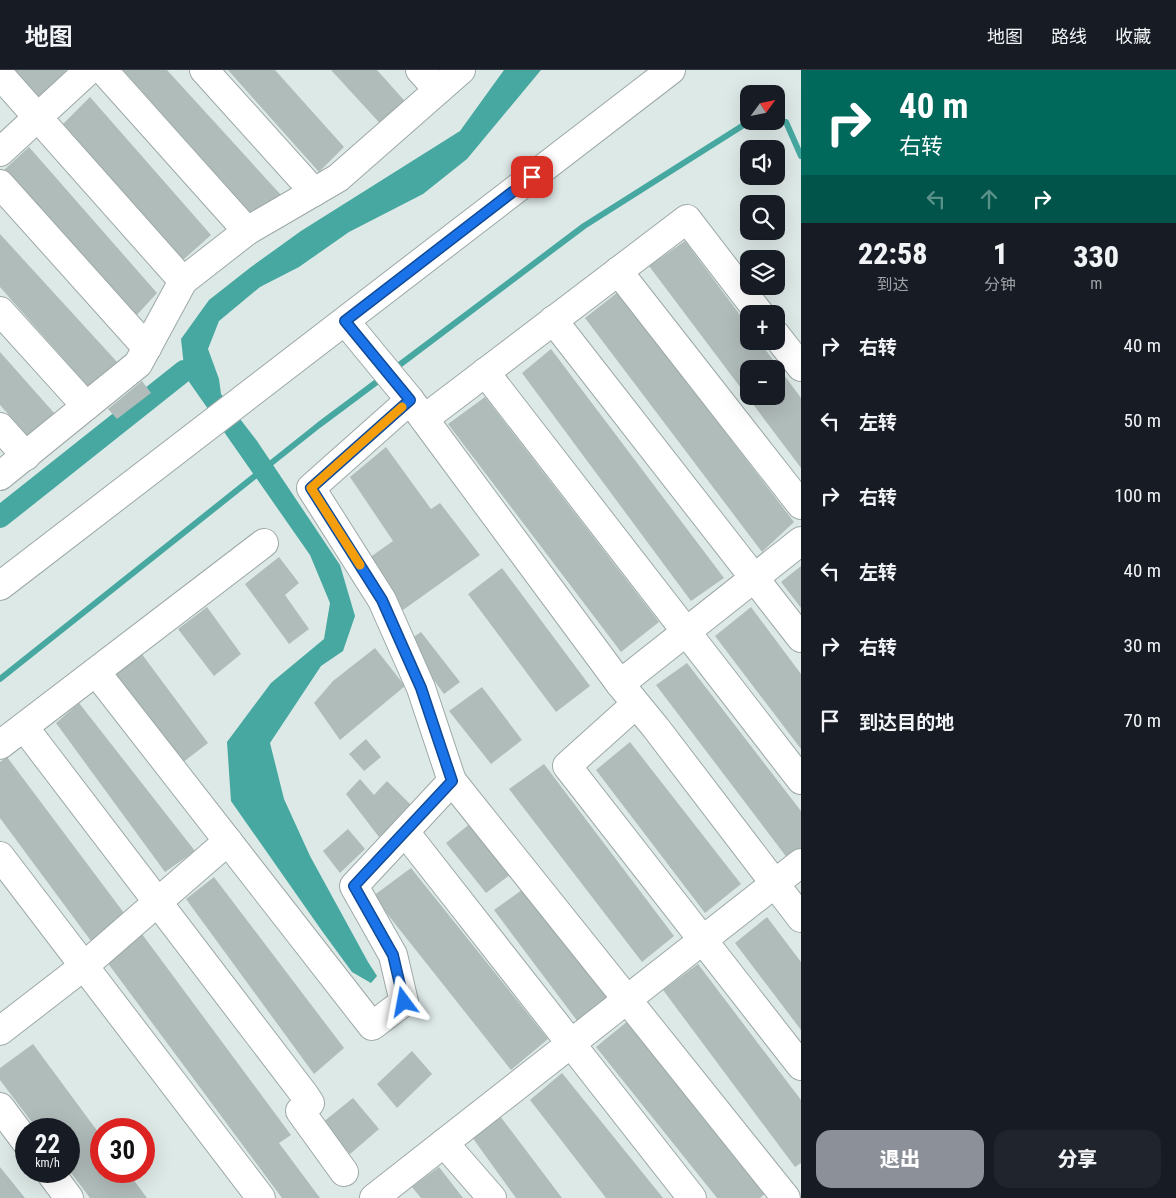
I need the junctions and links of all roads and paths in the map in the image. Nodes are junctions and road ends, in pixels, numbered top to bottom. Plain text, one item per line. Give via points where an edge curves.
1 (90, 70) edge
2 (103, 70) edge
3 (204, 70) edge
4 (420, 70) edge
5 (461, 70) edge
6 (671, 70) edge
7 (0, 75) edge
8 (438, 90) junction
9 (38, 118) junction
10 (0, 152) edge
11 (0, 184) edge
12 (314, 192) junction
13 (247, 231) junction
14 (618, 271) junction
15 (183, 281) junction
16 (753, 305) edge
17 (0, 311) edge
18 (553, 320) junction
19 (345, 321) junction
20 (785, 347) edge
21 (147, 348) junction
22 (801, 367) edge
23 (485, 372) junction
24 (86, 406) junction
25 (417, 410) junction
26 (0, 427) edge
27 (26, 456) junction
28 (0, 476) edge
29 (801, 505) edge
30 (801, 541) edge
31 (264, 543) dead end
32 (754, 578) junction
33 (0, 586) edge
34 (686, 632) junction
35 (801, 638) edge
36 (96, 672) junction
37 (628, 694) junction
38 (24, 727) junction
39 (0, 745) edge
40 (801, 780) edge
41 (452, 781) junction
42 (405, 832) junction
43 (228, 841) junction
44 (0, 856) edge
45 (801, 864) edge
46 (775, 884) junction
47 (158, 902) junction
48 (801, 918) edge
49 (703, 940) junction
50 (84, 966) junction
51 (627, 1000) junction
52 (0, 1031) edge
53 (571, 1044) junction
54 (801, 1066) edge
55 (0, 1107) edge
56 (15, 1127) edge
57 (444, 1143) junction
58 (344, 1172) dead end
59 (58, 1183) edge
60 (787, 1193) edge
61 (69, 1198) edge
62 (261, 1198) edge
63 (374, 1198) edge
64 (492, 1198) edge
65 (692, 1198) edge

1 - 9 street
2 - 13 street
3 - 12 street
4 - 8 street
5 - 8 street
6 - 19 street
7 - 9 street
8 - 12 street via 338,178
9 - 10 street
9 - 15 street
11 - 21 street
12 - 13 street
13 - 15 street
14 - 16 street via 686,219
14 - 18 street
14 - 29 street
15 - 21 street
17 - 24 street
18 - 23 street
18 - 32 street
19 - 25 street
19 - 33 street
20 - 22 street
21 - 24 street via 138,364
23 - 25 street
23 - 34 street
24 - 27 street
25 - 37 street
25 - 41 street via 311,488 382,600 421,688
26 - 27 street
27 - 28 street
30 - 32 street
31 - 36 street
32 - 34 street
32 - 35 street
34 - 37 street
34 - 40 street
36 - 38 street
36 - 43 street
37 - 46 street
37 - 49 street via 567,766
38 - 39 street
38 - 47 street
41 - 42 street
41 - 51 street
42 - 43 street via 354,886 393,955 404,1002 372,1026
42 - 53 street
43 - 47 street
44 - 50 street
45 - 46 street
46 - 48 street
46 - 49 street
47 - 50 street
47 - 58 street via 304,1094 310,1103 300,1110
49 - 51 street
49 - 54 street
50 - 52 street
50 - 62 street
51 - 53 street
51 - 60 street
53 - 57 street
53 - 65 street
55 - 56 street
57 - 63 street
57 - 64 street
59 - 61 street

